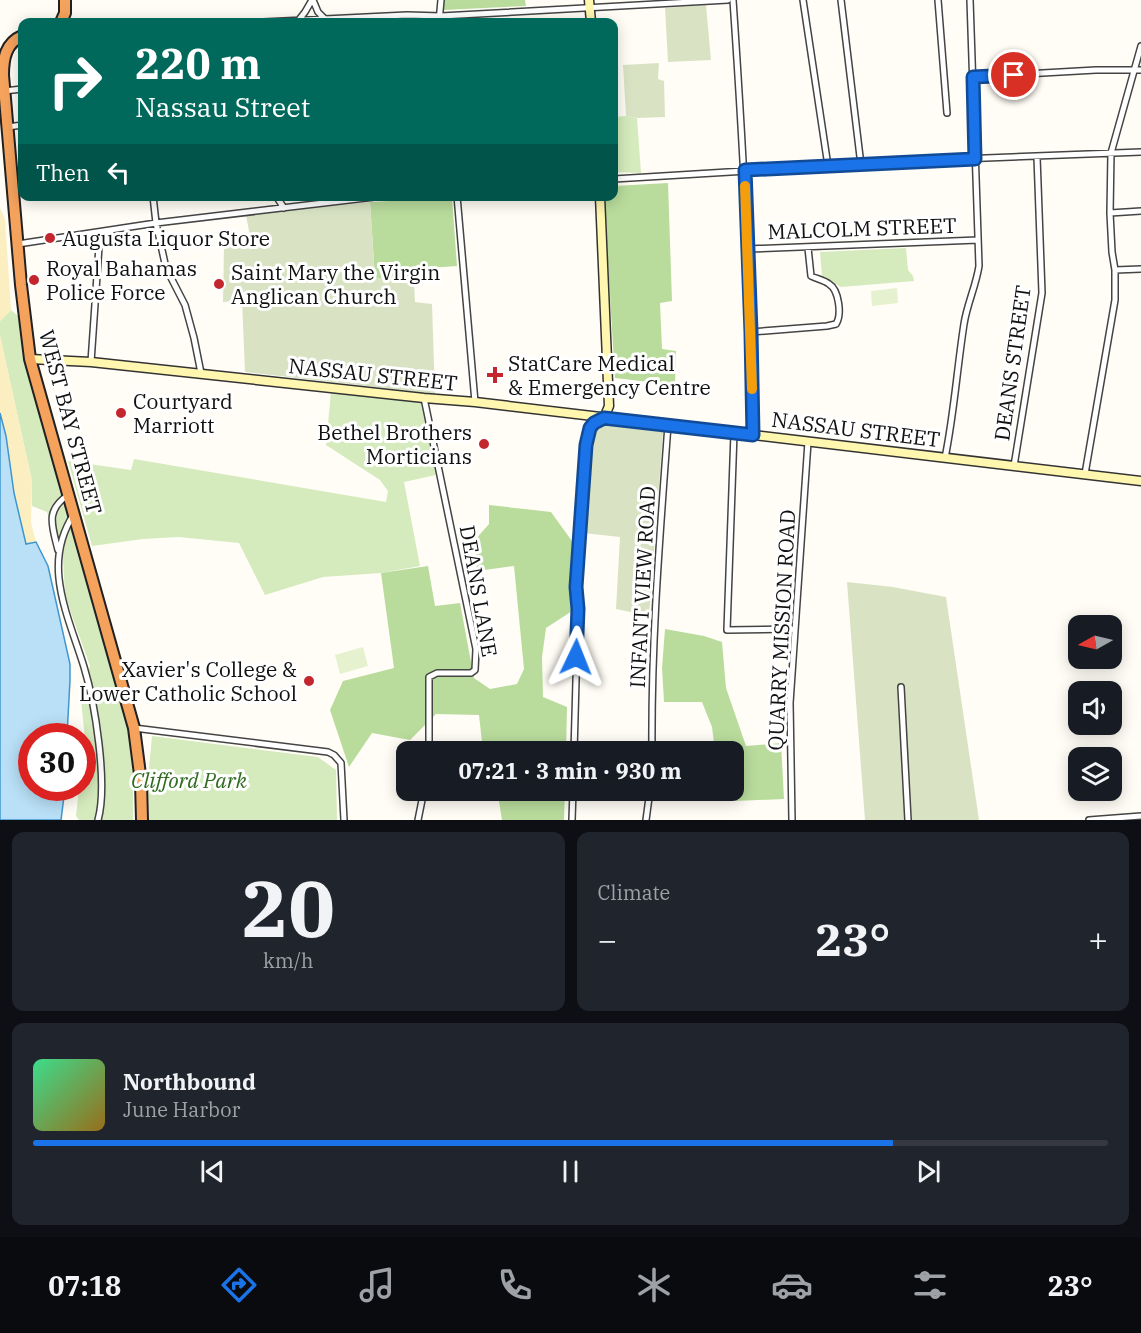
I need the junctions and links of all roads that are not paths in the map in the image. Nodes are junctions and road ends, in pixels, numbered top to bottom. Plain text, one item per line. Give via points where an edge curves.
1 (65, 0) edge
2 (313, 0) edge
3 (441, 0) edge
4 (728, 0) edge
5 (734, 0) edge
6 (803, 0) edge
7 (841, 0) edge
8 (938, 0) edge
9 (970, 0) edge
10 (590, 3) edge
11 (441, 16) junction
12 (63, 18) edge
13 (300, 18) edge
14 (324, 18) edge
15 (358, 18) edge
16 (591, 18) edge
17 (18, 38) edge
18 (1141, 46) edge
19 (1134, 70) junction
20 (1141, 70) edge
21 (973, 77) junction
22 (18, 89) edge
23 (4, 91) junction
24 (947, 113) dead end
25 (18, 126) edge
26 (6, 127) junction
27 (1141, 152) edge
28 (1111, 153) junction
29 (1037, 157) junction
30 (975, 159) junction
31 (861, 165) junction
32 (828, 166) junction
33 (745, 170) junction
34 (618, 179) edge
35 (154, 201) edge
36 (279, 201) edge
37 (342, 201) edge
38 (456, 201) edge
39 (600, 201) edge
40 (284, 208) junction
41 (1141, 211) edge
42 (1110, 213) junction
43 (156, 223) junction
44 (100, 232) junction
45 (978, 240) junction
46 (18, 244) junction
47 (808, 248) junction
48 (748, 249) junction
49 (1141, 269) edge
50 (1115, 270) junction
51 (751, 332) junction
52 (30, 359) junction
53 (92, 362) junction
54 (201, 374) junction
55 (424, 398) junction
56 (475, 402) junction
57 (604, 418) junction
58 (668, 425) junction
59 (734, 433) junction
60 (753, 435) junction
61 (808, 442) junction
62 (945, 458) junction
63 (1014, 466) junction
64 (1086, 474) junction
65 (1141, 481) edge
66 (69, 494) junction
67 (74, 513) junction
68 (59, 554) junction
69 (795, 629) junction
70 (902, 687) dead end
71 (134, 728) junction
72 (429, 741) edge
73 (573, 741) edge
74 (652, 741) edge
75 (422, 801) edge
76 (573, 801) edge
77 (649, 801) edge
78 (1141, 816) edge
79 (98, 820) edge
80 (142, 820) edge
81 (344, 820) edge
82 (418, 820) edge
83 (572, 820) edge
84 (646, 820) edge
85 (792, 820) edge
86 (908, 820) edge
87 (1089, 820) edge

1 - 12 highway
2 - 13 street
2 - 14 street
3 - 11 street
4 - 10 street
5 - 33 street
6 - 32 street
7 - 31 street
8 - 24 street
9 - 21 street
10 - 11 street
10 - 16 main road
11 - 15 street
17 - 23 highway, WEST BAY STREET via 7,49
18 - 19 street
19 - 20 street
19 - 21 street
19 - 28 street
21 - 30 street
22 - 23 street
23 - 26 highway, WEST BAY STREET
25 - 26 street
26 - 46 highway, WEST BAY STREET
27 - 28 street
28 - 29 street
28 - 42 street
29 - 30 street
29 - 63 street, DEANS STREET via 1042,293
30 - 31 street
30 - 45 street
31 - 32 street
32 - 33 street
33 - 34 street
33 - 48 street
35 - 43 street
36 - 40 street
37 - 40 street
38 - 56 street
39 - 57 main road via 609,406
40 - 43 street
41 - 42 street
42 - 50 street
43 - 44 street
43 - 54 street via 166,268 185,305
44 - 46 street
44 - 53 street
45 - 47 street, MALCOLM STREET
45 - 62 street via 977,282 968,301
46 - 52 highway, WEST BAY STREET
47 - 48 street, MALCOLM STREET
47 - 51 street via 811,276 830,284 837,294 839,320 827,326
48 - 51 street
49 - 50 street
50 - 64 street via 1115,300
51 - 60 street
52 - 53 main road, NASSAU STREET
52 - 66 highway, WEST BAY STREET
53 - 54 main road, NASSAU STREET
54 - 55 main road, NASSAU STREET
55 - 56 main road, NASSAU STREET
55 - 72 street, DEANS LANE via 477,664 471,673 437,673 429,677
56 - 57 main road, NASSAU STREET
57 - 58 main road, NASSAU STREET
57 - 73 street via 590,428 586,445 576,587
58 - 59 main road, NASSAU STREET
58 - 74 street, INFANT VIEW ROAD via 655,607
59 - 60 main road, NASSAU STREET
59 - 69 street via 727,630
60 - 61 main road, NASSAU STREET
61 - 62 main road, NASSAU STREET
61 - 69 street, QUARRY MISSION ROAD
62 - 63 main road, NASSAU STREET
63 - 64 main road, NASSAU STREET
64 - 65 main road, NASSAU STREET
66 - 67 highway, WEST BAY STREET
66 - 68 street via 54,507 52,515
67 - 68 street via 63,531
67 - 71 highway, WEST BAY STREET
68 - 79 street via 61,599 95,713 102,785
69 - 85 street, QUARRY MISSION ROAD via 790,704
70 - 86 street
71 - 80 highway, WEST BAY STREET
71 - 81 street via 328,752 341,763
75 - 82 street
76 - 83 street
77 - 84 street
78 - 87 street

